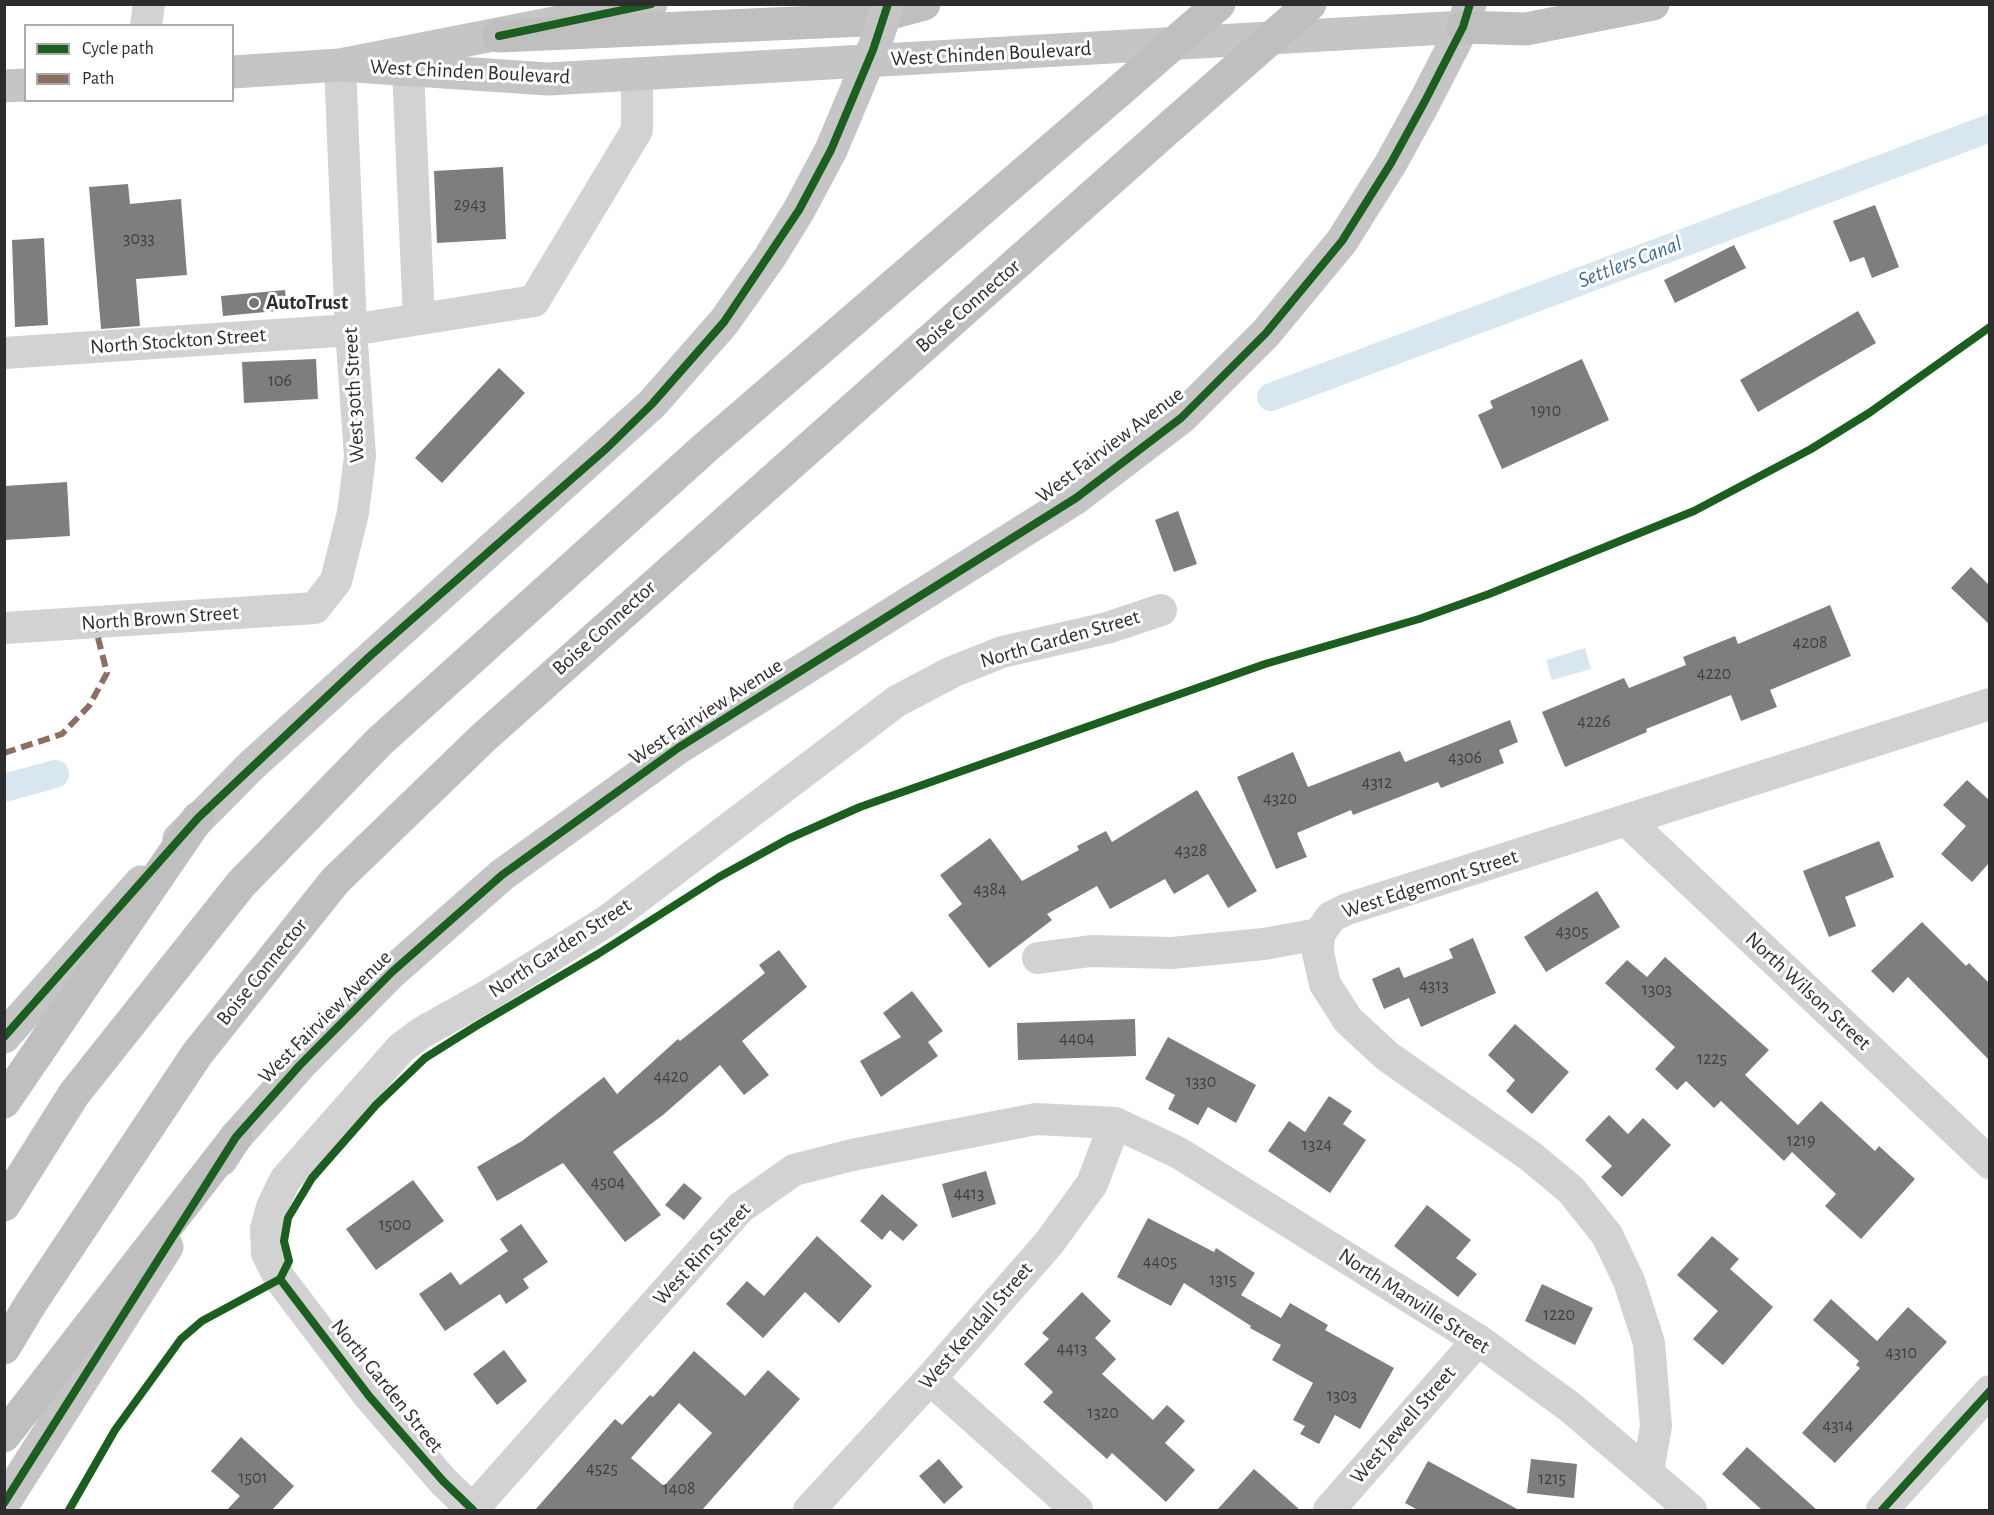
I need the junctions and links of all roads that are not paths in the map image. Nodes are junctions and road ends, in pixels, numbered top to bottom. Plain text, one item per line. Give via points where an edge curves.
1 (149, 4) edge
2 (651, 4) edge
3 (888, 4) edge
4 (924, 4) edge
5 (1219, 4) edge
6 (1310, 4) edge
7 (1653, 4) edge
8 (1466, 16) edge
9 (146, 24) edge
10 (499, 36) junction
11 (340, 65) junction
12 (408, 70) junction
13 (234, 72) edge
14 (637, 74) junction
15 (24, 85) edge
16 (4, 86) edge
17 (419, 319) junction
18 (351, 330) junction
19 (4, 353) edge
20 (315, 608) joint
21 (1161, 610) dead end
22 (4, 628) edge
23 (1989, 704) edge
24 (198, 818) junction
25 (1626, 820) junction
26 (1319, 933) junction
27 (1038, 958) dead end
28 (4, 1037) edge
29 (4, 1102) edge
30 (1115, 1123) junction
31 (236, 1137) junction
32 (1989, 1163) edge
33 (4, 1205) edge
34 (1478, 1340) junction
35 (4, 1348) edge
36 (930, 1379) junction
37 (1989, 1391) edge
38 (4, 1436) edge
39 (1648, 1471) junction
40 (4, 1503) edge
41 (1073, 1509) edge
42 (472, 1510) edge
43 (809, 1510) edge
44 (1329, 1510) edge
45 (1691, 1510) edge
46 (1882, 1510) edge

1 - 9 street
2 - 10 main road, West Chinden Boulevard
3 - 24 main road, bridge via 831,150 800,210 724,322 652,404 607,447 370,656
4 - 10 highway via 865,20
5 - 33 highway, bridge via 705,448 380,741 241,884 74,1094
6 - 35 highway, Boise Connector, bridge via 502,721 335,880 197,1054
7 - 8 highway via 1527,29
8 - 14 main road, West Chinden Boulevard
8 - 31 main road, West Fairview Avenue via 1391,163 1342,241 1266,333 1181,418 1076,498 678,748 502,875 392,972
10 - 11 main road, West Chinden Boulevard
11 - 12 main road, West Chinden Boulevard
11 - 13 main road, West Chinden Boulevard
11 - 18 street, West 30th Street
12 - 14 main road, West Chinden Boulevard via 548,80
12 - 17 street
14 - 17 street, North Stockton Street via 637,130 534,301
15 - 16 main road
17 - 18 street, North Stockton Street
18 - 19 street, North Stockton Street
18 - 20 street, West 30th Street via 360,456 353,513 336,581
20 - 22 street, North Brown Street
21 - 42 street, North Garden Street via 1107,628 1002,652 952,672 897,701 607,921 401,1048 285,1179 266,1229 267,1253 280,1280 369,1396
23 - 25 street, West Edgemont Street
24 - 28 main road
24 - 29 highway
25 - 26 street, West Edgemont Street via 1347,909 1331,917
25 - 32 street, North Wilson Street
26 - 27 street via 1264,944 1172,953 1091,951
26 - 39 street, West Edgemont Street via 1318,953 1325,984 1348,1020 1387,1056 1529,1155 1571,1190 1606,1235 1629,1281 1649,1342 1656,1426
30 - 34 street, North Manville Street via 1179,1153
30 - 36 street, West Kendall Street via 1092,1184 1049,1243
30 - 42 street, West Rim Street via 1036,1119 794,1170 740,1208
31 - 38 highway
31 - 40 main road, West Fairview Avenue
34 - 39 street, North Manville Street via 1570,1407
34 - 44 street, West Jewell Street
36 - 41 street
36 - 43 street, West Kendall Street
37 - 46 street
39 - 45 street, North Manville Street

